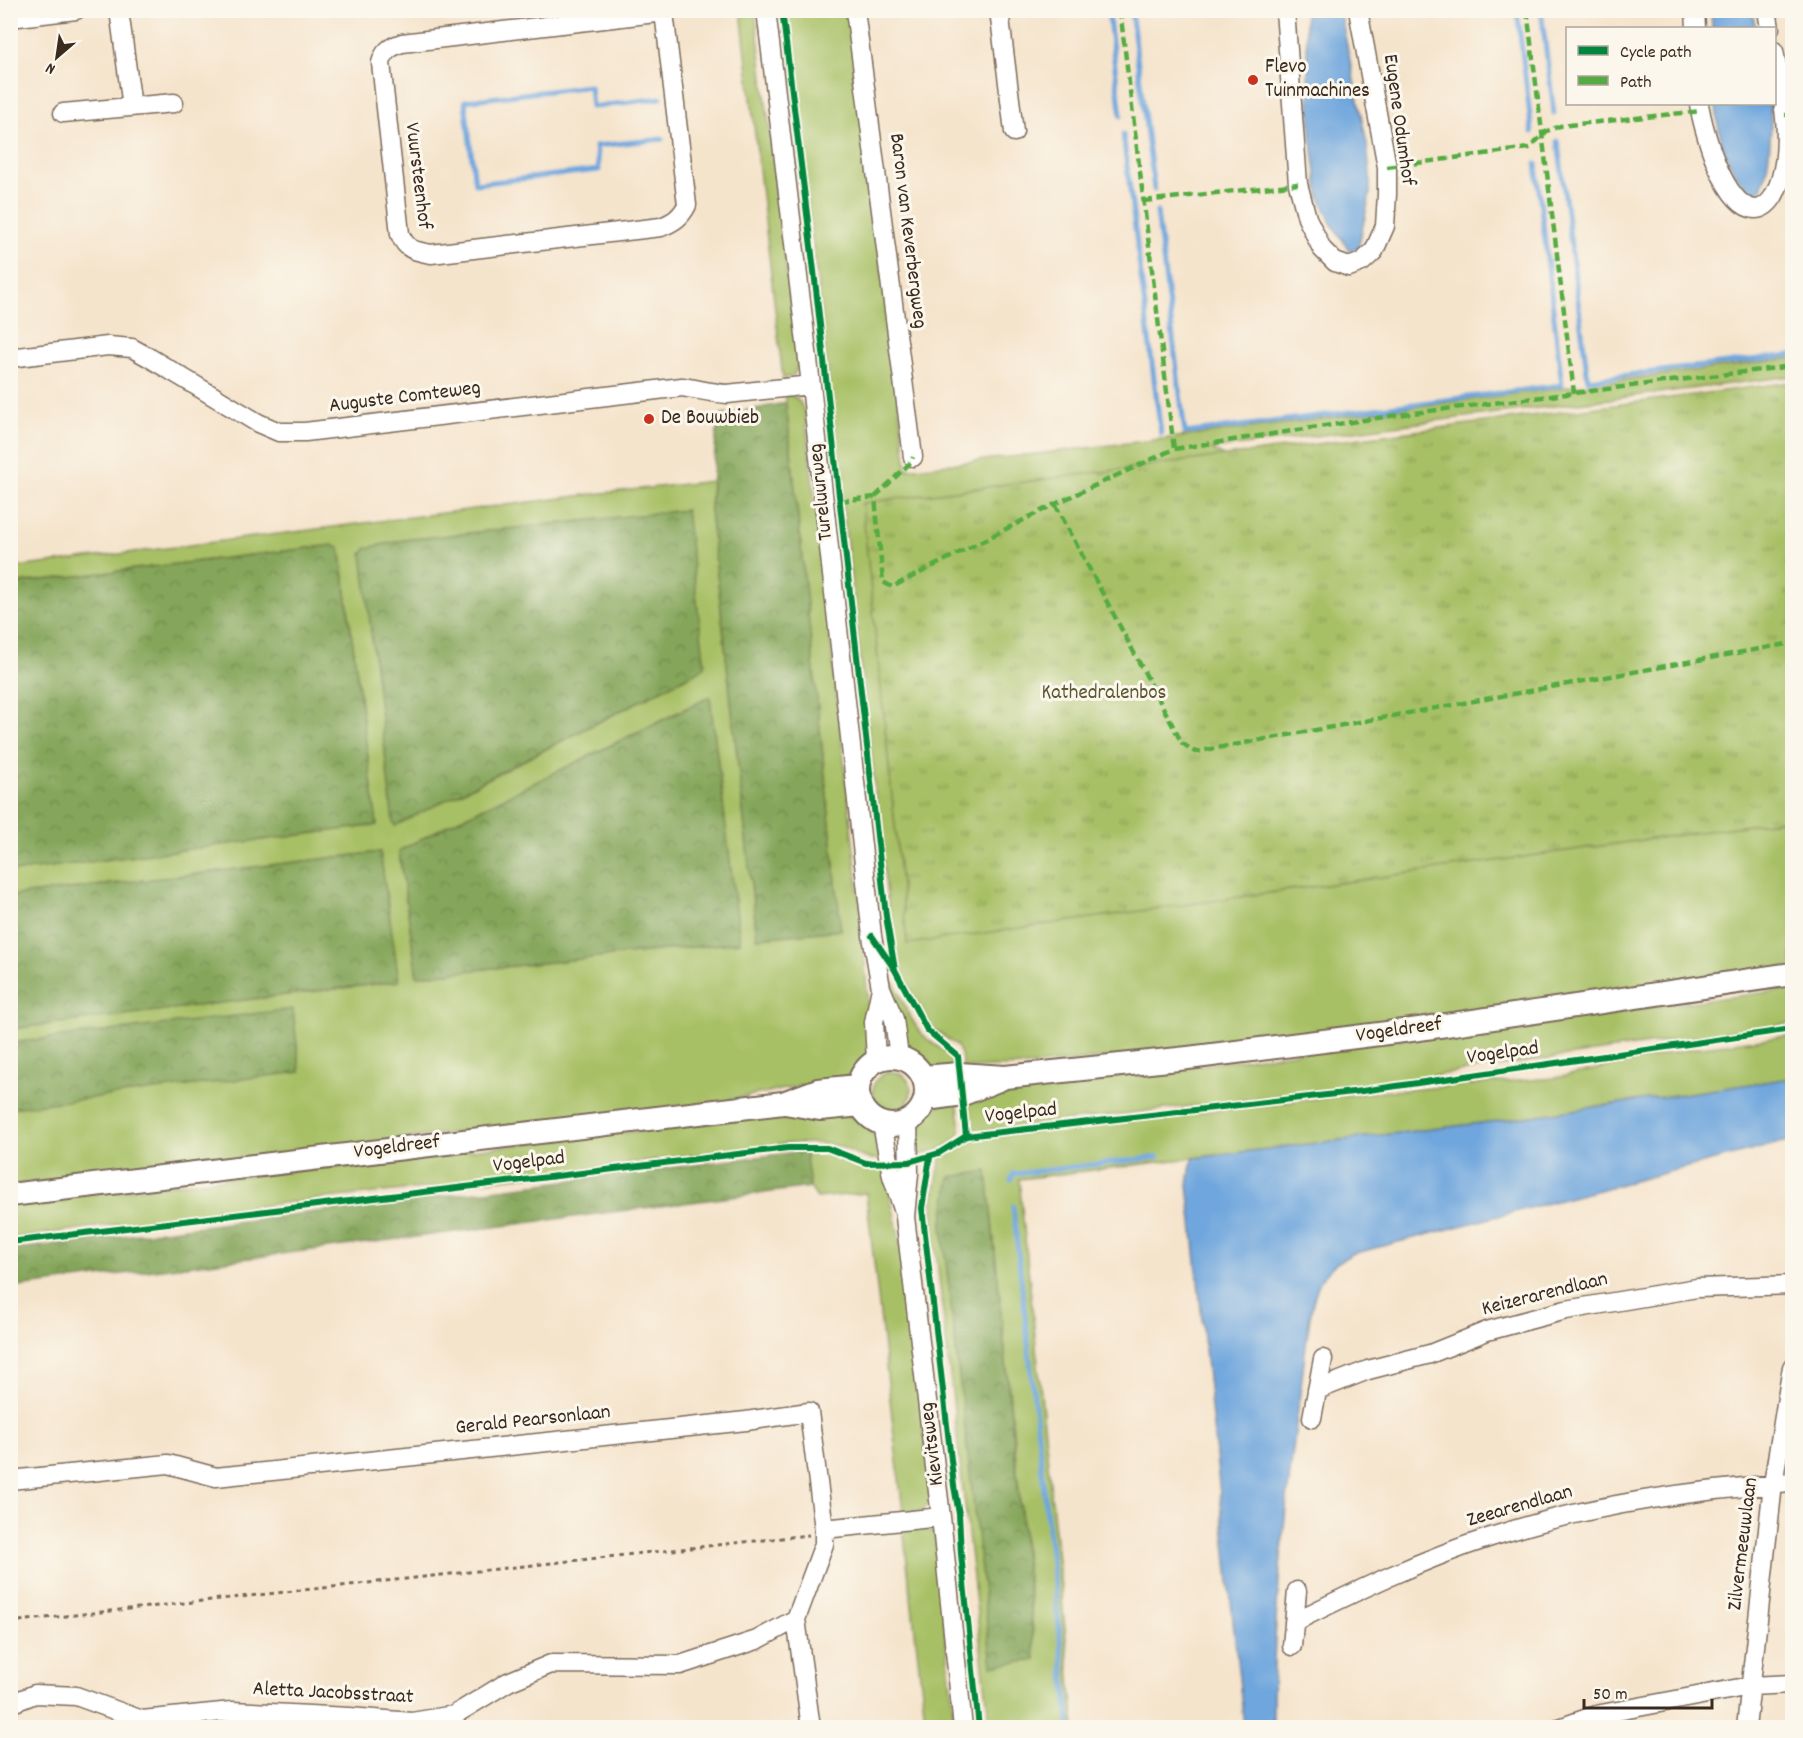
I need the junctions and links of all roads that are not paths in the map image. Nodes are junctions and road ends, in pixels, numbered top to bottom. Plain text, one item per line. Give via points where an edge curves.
1 (76, 10) edge
2 (119, 10) edge
3 (766, 10) edge
4 (855, 10) edge
5 (999, 10) edge
6 (1285, 10) edge
7 (1358, 10) edge
8 (1695, 10) edge
9 (1767, 10) edge
10 (664, 11) edge
11 (10, 18) edge
12 (1696, 27) edge
13 (1770, 27) edge
14 (1776, 60) edge
15 (174, 103) dead end
16 (1699, 105) edge
17 (132, 107) junction
18 (63, 113) dead end
19 (1014, 132) dead end
20 (10, 358) edge
21 (811, 385) junction
22 (913, 457) dead end
23 (1792, 974) edge
24 (881, 988) junction
25 (899, 1057) junction
26 (876, 1060) junction
27 (924, 1088) junction
28 (860, 1095) junction
29 (908, 1121) junction
30 (882, 1124) junction
31 (10, 1194) edge
32 (905, 1217) junction
33 (1792, 1285) edge
34 (1323, 1359) dead end
35 (1792, 1367) edge
36 (1317, 1390) junction
37 (1312, 1418) dead end
38 (10, 1480) edge
39 (1792, 1483) edge
40 (1773, 1484) junction
41 (941, 1517) junction
42 (824, 1529) junction
43 (1297, 1591) dead end
44 (796, 1619) junction
45 (1294, 1622) junction
46 (1292, 1646) dead end
47 (1792, 1684) edge
48 (1749, 1686) junction
49 (10, 1704) edge
50 (811, 1728) edge
51 (963, 1728) edge
52 (1560, 1728) edge
53 (1746, 1728) edge

1 - 11 street
2 - 17 street
3 - 21 street, Tureluurweg
4 - 22 street, Baron van Keverbergweg
5 - 19 street
6 - 7 street, Eugene Odumhof via 1298,184 1307,218 1322,249 1335,262 1349,267 1374,251 1385,226 1387,194 1387,166
8 - 12 street
9 - 13 street
10 - 10 street, Vuursteenhof via 687,205 682,214 661,227 431,254 404,244 381,63 390,46
14 - 16 street via 1786,108 1784,159 1779,182 1766,206 1745,207 1724,181
15 - 17 street
17 - 18 street
20 - 21 street, Auguste Comteweg via 108,346 132,348 279,432 682,387 727,394
21 - 24 street, Tureluurweg
23 - 27 main road, Vogeldreef via 1199,1057 1005,1077 959,1074
24 - 25 street, Tureluurweg via 894,1019
24 - 26 street, Tureluurweg via 874,1022
25 - 26 main road
25 - 27 main road via 909,1061
26 - 28 main road via 861,1075
27 - 29 main road via 916,1116
28 - 30 main road via 866,1113
28 - 31 main road, Vogeldreef via 818,1090 783,1103
29 - 30 main road
29 - 32 street, Kievitsweg
30 - 32 street, Kievitsweg
32 - 41 street, Kievitsweg
33 - 36 street, Keizerarendlaan via 1697,1288 1566,1310 1487,1330 1430,1354 1368,1370
34 - 36 street
35 - 40 street, Zilvermeeuwlaan
36 - 37 street
38 - 42 street, Gerald Pearsonlaan via 168,1464 216,1477 809,1412
39 - 40 street, Zeearendlaan
40 - 45 street, Zeearendlaan via 1663,1496 1511,1531 1402,1571
40 - 48 street, Zilvermeeuwlaan
41 - 42 street
41 - 51 street, Kievitsweg
42 - 44 street via 824,1544
43 - 45 street
44 - 49 street, Aletta Jacobsstraat via 757,1640 680,1665 551,1664 508,1682 454,1714 412,1722 232,1711 142,1720 76,1696 35,1694
44 - 50 street
45 - 46 street
47 - 48 street
48 - 52 street via 1596,1715
48 - 53 street, Zilvermeeuwlaan

